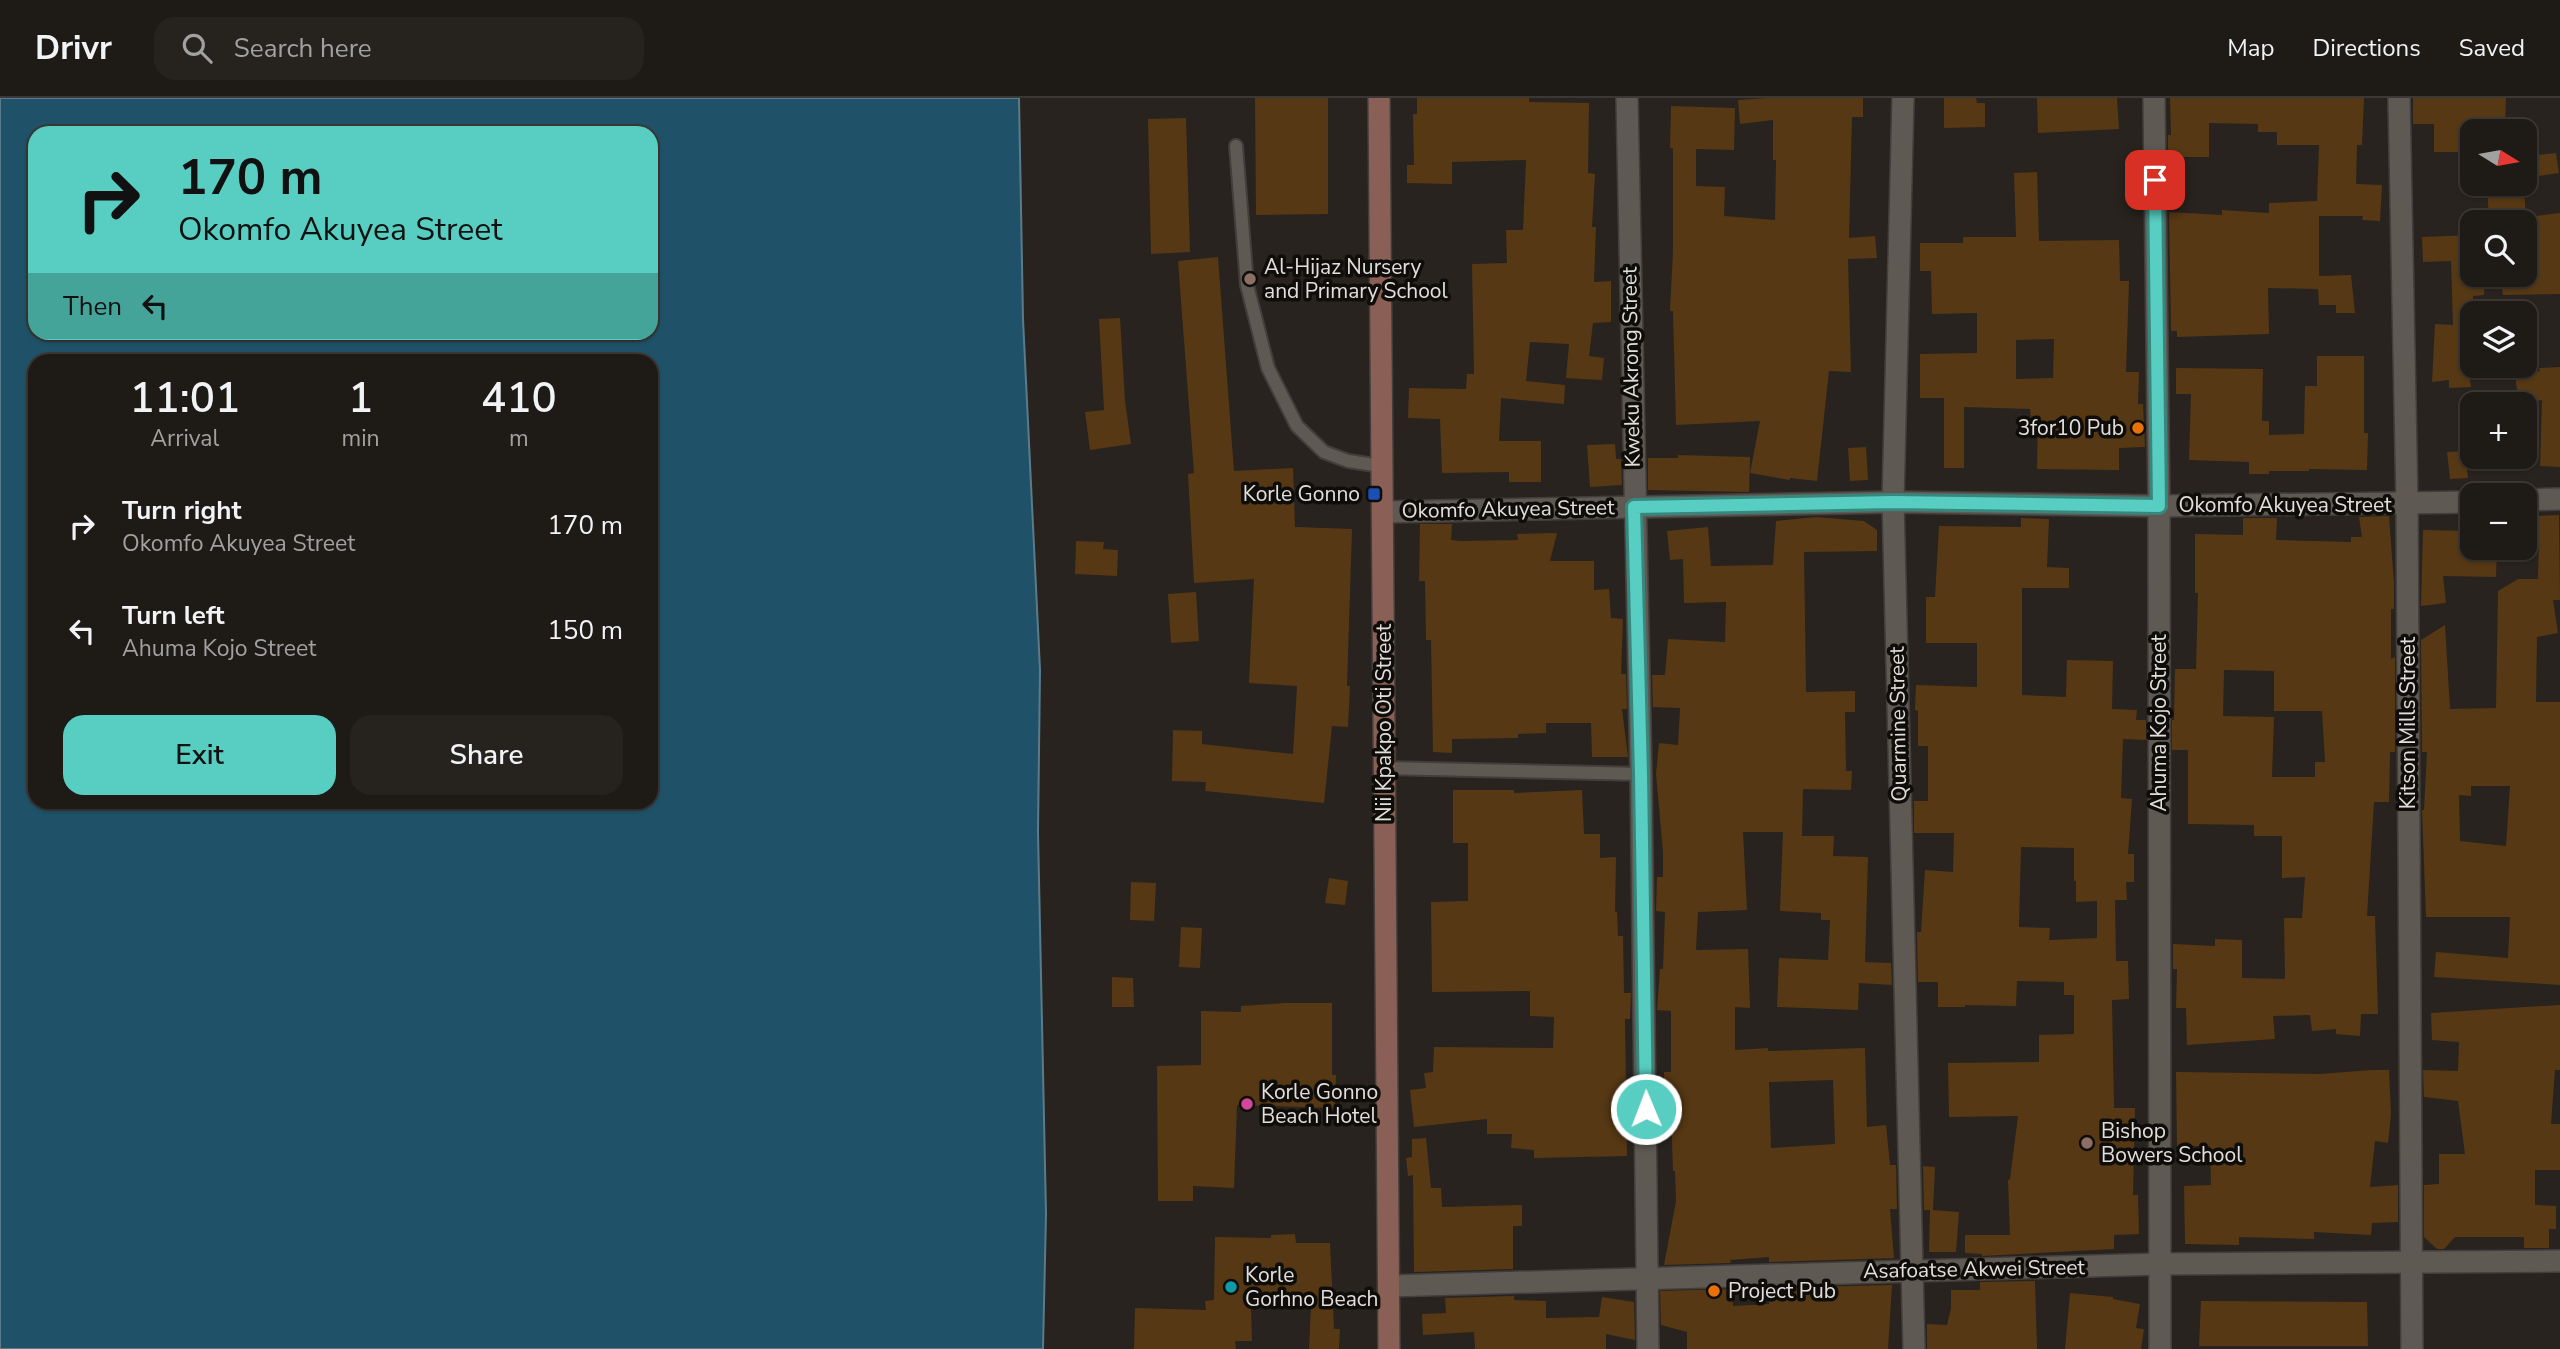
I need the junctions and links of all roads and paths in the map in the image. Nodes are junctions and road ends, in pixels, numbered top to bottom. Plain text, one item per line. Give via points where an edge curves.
1 (1380, 98) edge
2 (1627, 98) edge
3 (1903, 98) edge
4 (2154, 98) edge
5 (2399, 98) edge
6 (1236, 146) dead end
7 (1381, 466) junction
8 (2560, 499) edge
9 (2537, 500) edge
10 (1893, 502) junction
11 (2460, 502) edge
12 (2407, 504) junction
13 (2159, 506) junction
14 (1634, 507) junction
15 (1383, 512) junction
16 (1385, 768) junction
17 (1641, 774) junction
18 (2413, 1261) junction
19 (2560, 1261) edge
20 (2160, 1264) junction
21 (1912, 1270) junction
22 (1648, 1277) junction
23 (1389, 1286) junction
24 (1390, 1349) edge
25 (1648, 1349) edge
26 (1914, 1349) edge
27 (2160, 1349) edge
28 (2412, 1349) edge

1 - 7 main road, Nii Kpakpo Oti Street
2 - 14 street, Kweku Akrong Street
3 - 10 street, Quarmine Street
4 - 13 street, Ahuma Kojo Street
5 - 12 street, Kitson Mills Street
6 - 7 lane via 1247,285 1268,368 1297,426 1324,452
7 - 15 main road, Nii Kpakpo Oti Street
8 - 9 street
10 - 13 street, Okomfo Akuyea Street
10 - 14 street, Okomfo Akuyea Street
10 - 21 street, Quarmine Street
11 - 12 street, Okomfo Akuyea Street
12 - 13 street, Okomfo Akuyea Street
12 - 18 street, Kitson Mills Street
13 - 20 street, Ahuma Kojo Street
14 - 15 street, Okomfo Akuyea Street
14 - 17 street, Kweku Akrong Street
15 - 16 main road, Nii Kpakpo Oti Street
16 - 17 lane
16 - 23 main road, Nii Kpakpo Oti Street
17 - 22 street, Kweku Akrong Street
18 - 19 street, Asafoatse Akwei Street
18 - 20 street, Asafoatse Akwei Street
18 - 28 street, Kitson Mills Street
20 - 21 street, Asafoatse Akwei Street
20 - 27 street, Ahuma Kojo Street
21 - 22 street, Asafoatse Akwei Street
21 - 26 street, Quarmine Street
22 - 23 street, Asafoatse Akwei Street
22 - 25 street, Kweku Akrong Street
23 - 24 main road, Nii Kpakpo Oti Street

